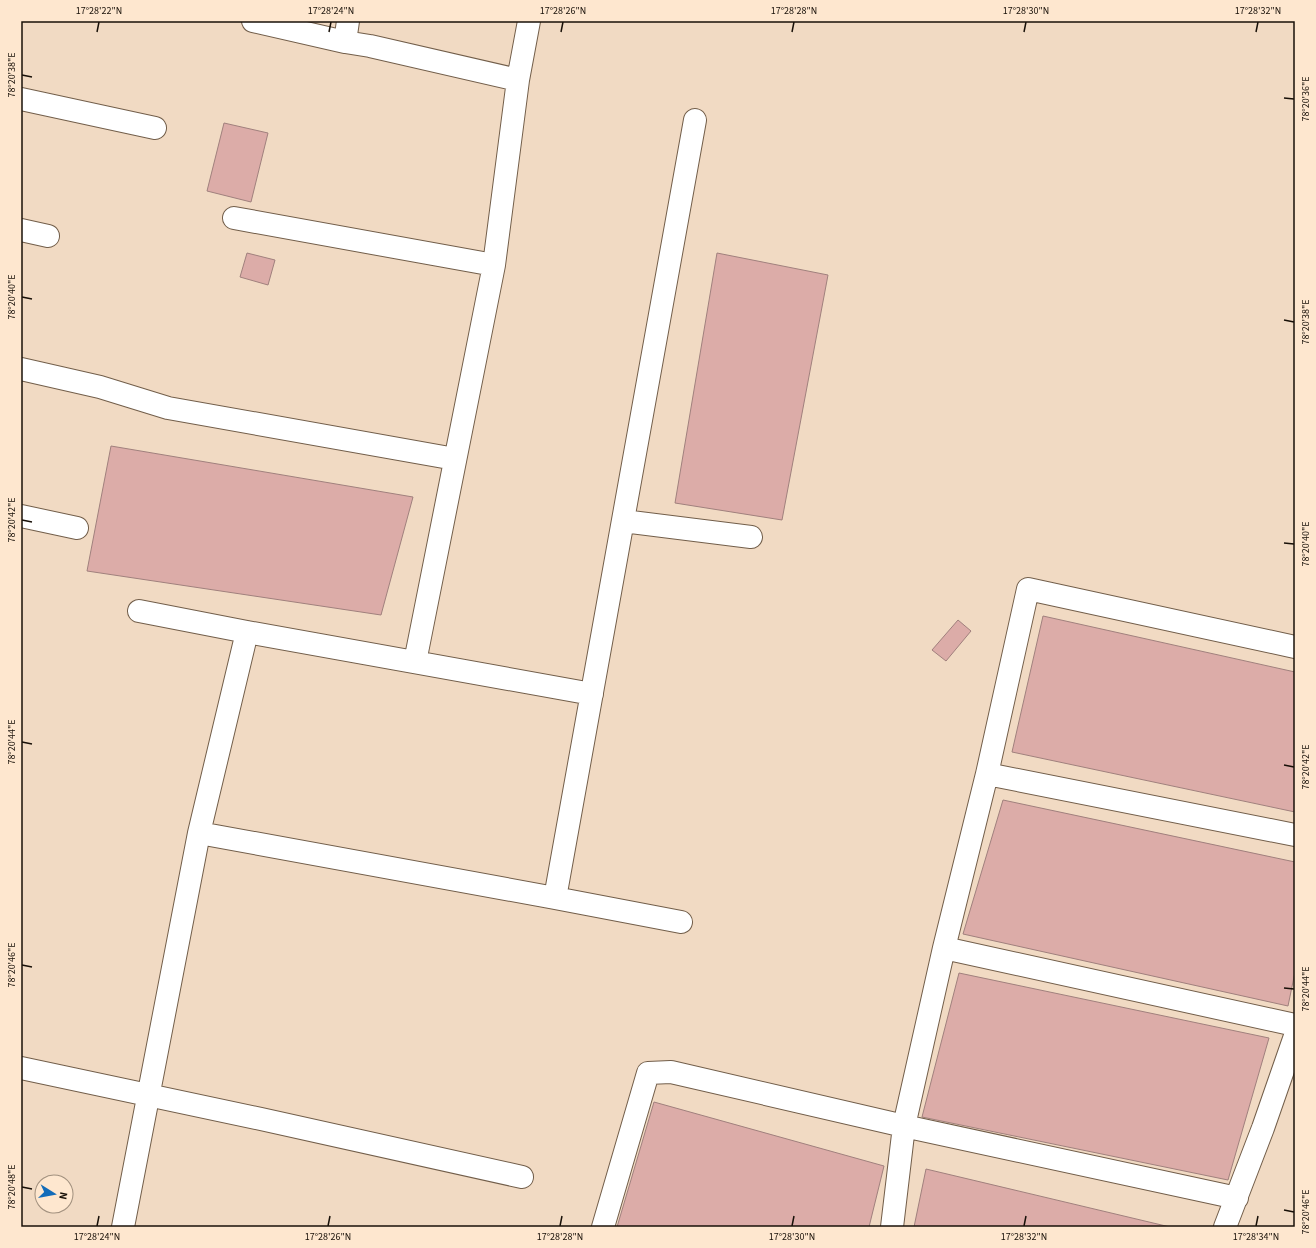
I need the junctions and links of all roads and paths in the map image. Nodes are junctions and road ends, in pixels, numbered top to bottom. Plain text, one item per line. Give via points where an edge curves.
1 (253, 21) edge
2 (348, 21) edge
3 (530, 21) edge
4 (345, 42) junction
5 (518, 80) junction
6 (21, 99) edge
7 (695, 120) dead end
8 (155, 128) dead end
9 (234, 218) dead end
10 (21, 230) edge
11 (48, 236) dead end
12 (494, 265) junction
13 (21, 369) edge
14 (455, 459) junction
15 (21, 516) edge
16 (623, 521) junction
17 (77, 528) dead end
18 (751, 536) dead end
19 (139, 611) dead end
20 (247, 632) junction
21 (1295, 647) edge
22 (415, 662) junction
23 (592, 694) junction
24 (987, 774) junction
25 (199, 833) junction
26 (1295, 835) edge
27 (555, 898) junction
28 (681, 922) dead end
29 (944, 948) junction
30 (1295, 1025) edge
31 (1295, 1036) edge
32 (21, 1068) edge
33 (149, 1095) junction
34 (904, 1126) junction
35 (522, 1177) dead end
36 (1237, 1198) junction
37 (123, 1227) edge
38 (603, 1227) edge
39 (892, 1227) edge
40 (1225, 1227) edge

1 - 4 street
2 - 4 street
3 - 5 street
4 - 5 street
5 - 12 street
6 - 8 street
7 - 16 street
9 - 12 street
10 - 11 street
12 - 14 street
13 - 14 street via 100,387 168,408
14 - 22 street
15 - 17 street
16 - 18 street
16 - 23 street
19 - 20 street
20 - 22 street
20 - 25 street
21 - 24 street via 1028,589
22 - 23 street
23 - 27 street
24 - 26 street
24 - 29 street
25 - 27 street
25 - 33 street
27 - 28 street
29 - 30 street
29 - 34 street
31 - 36 street
32 - 33 street
33 - 35 street
33 - 37 street
34 - 36 street
34 - 38 street via 671,1072 648,1073
34 - 39 street
36 - 40 street

